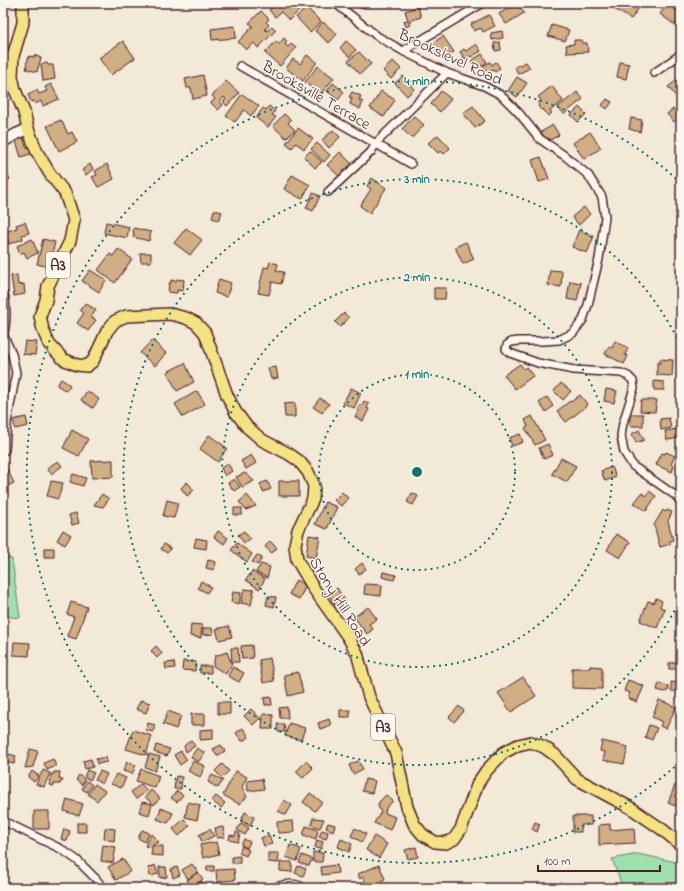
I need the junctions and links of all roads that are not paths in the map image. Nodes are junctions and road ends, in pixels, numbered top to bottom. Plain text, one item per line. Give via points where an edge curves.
1 (23, 3) edge
2 (335, 3) edge
3 (482, 3) edge
4 (403, 51) junction
5 (681, 54) edge
6 (240, 66) dead end
7 (447, 73) junction
8 (654, 73) dead end
9 (28, 128) junction
10 (3, 142) edge
11 (376, 143) junction
12 (411, 164) dead end
13 (328, 192) dead end
14 (3, 296) edge
15 (3, 330) edge
16 (3, 334) edge
17 (3, 451) edge
18 (681, 502) edge
19 (3, 820) edge
20 (681, 845) edge
21 (275, 885) dead end
22 (103, 888) edge
23 (303, 888) edge

1 - 9 main road, A3 via 23,23 13,56 12,76
2 - 4 street, Brookslevel Road via 377,36
3 - 4 street
4 - 7 street, Brookslevel Road
5 - 8 street
6 - 11 street, Brooksville Terrace
7 - 11 street, Brooksville Terrace
7 - 18 street, Brookslevel Road via 501,95 540,139 588,175 602,197 605,217 599,259 583,320 573,333 560,340 511,342 506,349 510,353 538,363 628,376 633,381 634,388 623,423 621,436 624,452 632,466
9 - 10 main road
9 - 20 main road, Stony Hill Road / A3 via 37,152 65,193 74,220 70,241 48,286 40,316 49,344 63,359 87,366 93,361 107,331 115,321 126,316 170,314 196,323 205,333 227,395 247,427 262,440 289,454 308,472 314,486 313,500 298,530 295,545 297,560 357,653 369,697 396,753 407,807 414,824 423,835 435,842 446,843 454,839 461,829 478,783 486,771 504,753 518,745 531,742 555,755 577,779 631,808
11 - 12 street
11 - 13 street via 371,152
14 - 15 main road
16 - 17 street via 12,354 16,373
19 - 22 street via 61,848 77,860
21 - 23 lane via 296,882

